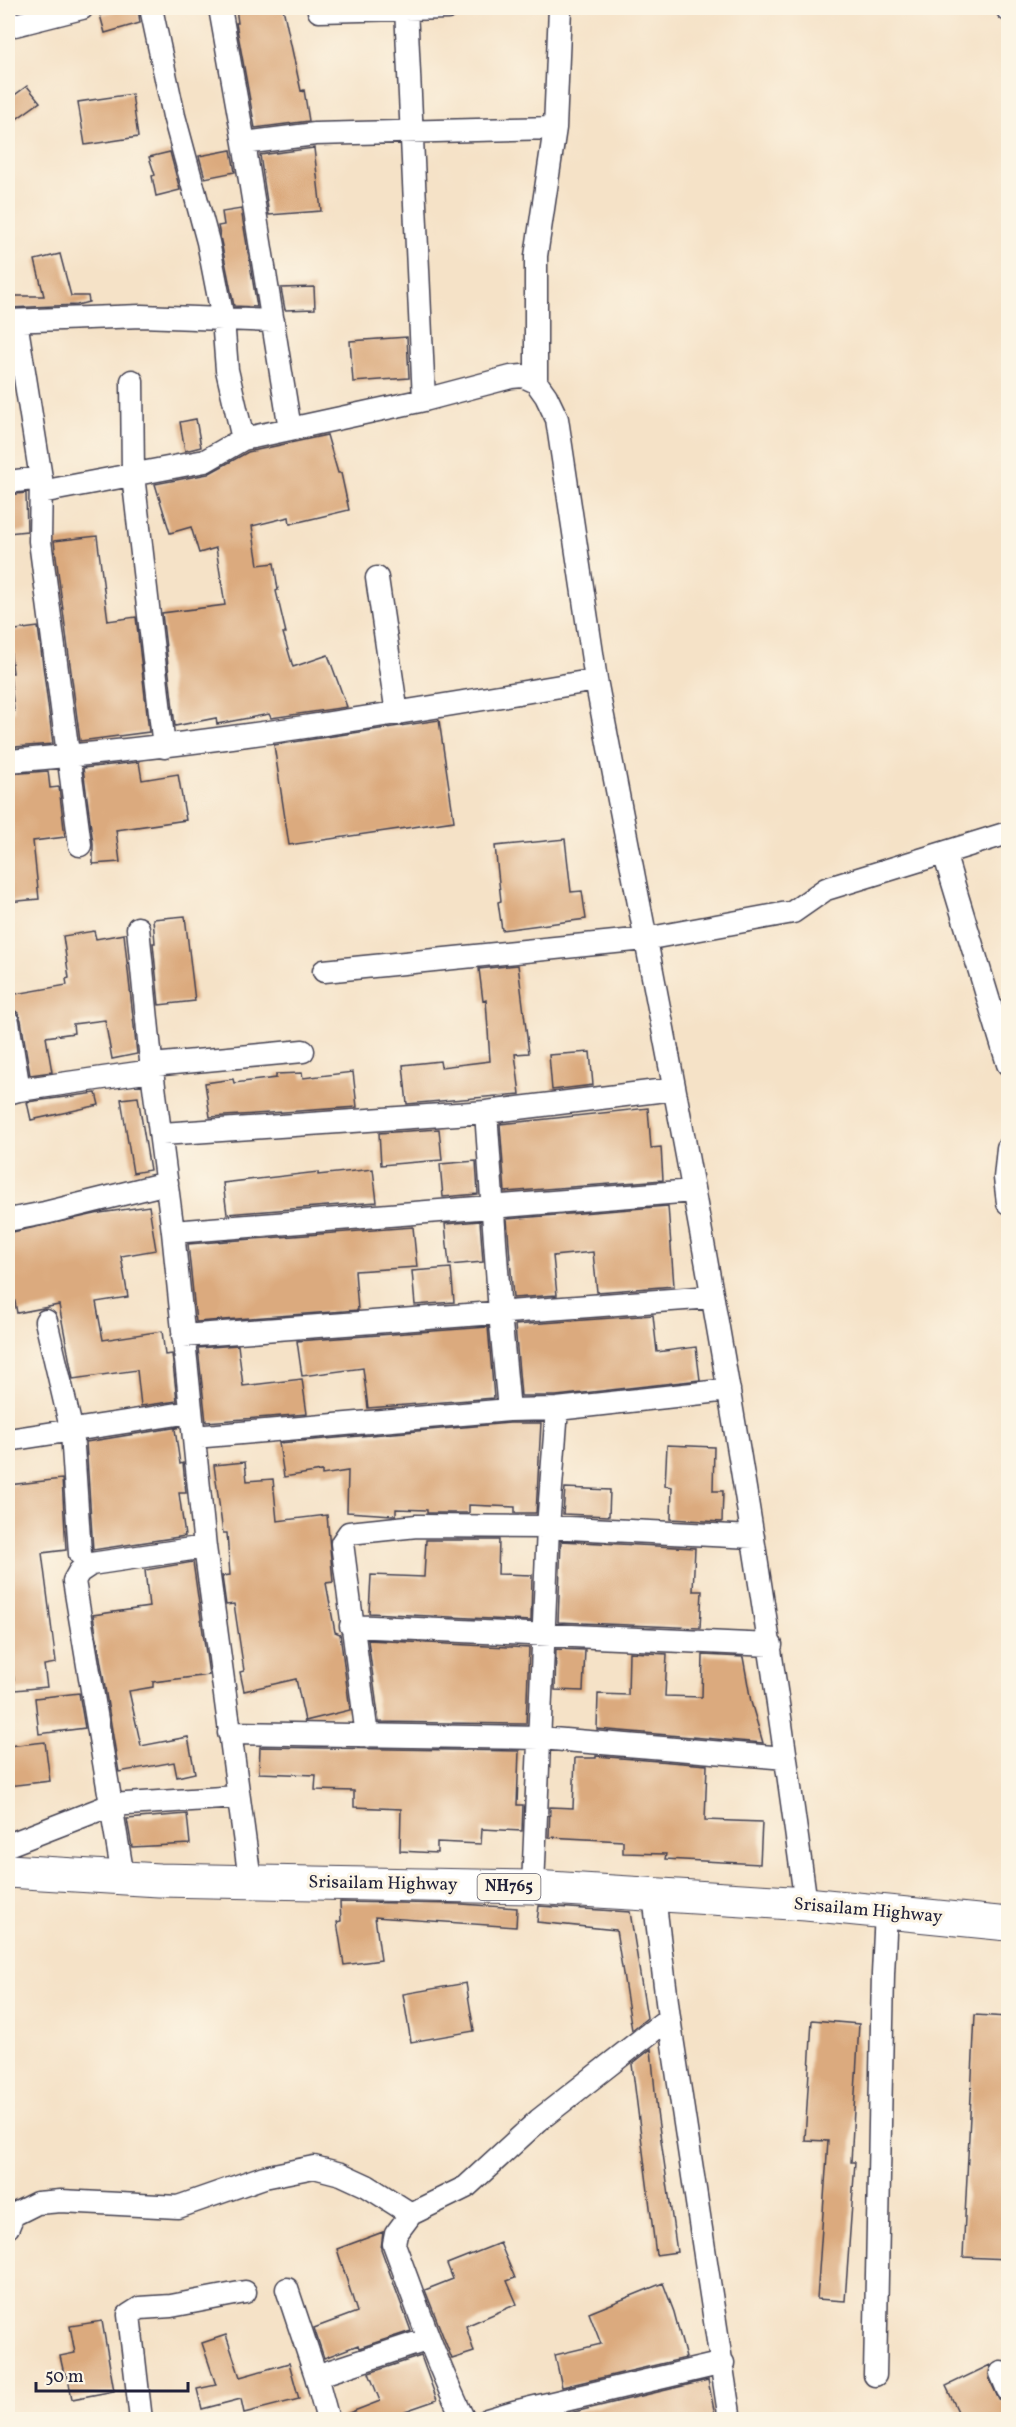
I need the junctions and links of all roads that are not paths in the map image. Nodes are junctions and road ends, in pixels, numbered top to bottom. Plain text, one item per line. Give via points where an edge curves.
1 (82, 8) edge
2 (151, 8) edge
3 (220, 8) edge
4 (447, 8) edge
5 (560, 8) edge
6 (406, 9) edge
7 (319, 11) dead end
8 (26, 18) edge
9 (555, 128) junction
10 (412, 133) junction
11 (244, 143) junction
12 (223, 319) junction
13 (12, 321) edge
14 (273, 321) junction
15 (132, 381) dead end
16 (536, 382) junction
17 (424, 400) junction
18 (290, 429) junction
19 (243, 439) junction
20 (133, 475) junction
21 (8, 482) edge
22 (41, 485) junction
23 (377, 578) dead end
24 (596, 680) junction
25 (398, 714) junction
26 (164, 747) junction
27 (69, 756) junction
28 (8, 761) edge
29 (1008, 833) edge
30 (80, 845) dead end
31 (944, 852) junction
32 (138, 928) dead end
33 (645, 939) junction
34 (324, 971) dead end
35 (8, 1022) edge
36 (303, 1051) dead end
37 (1008, 1064) edge
38 (152, 1068) junction
39 (674, 1089) junction
40 (13, 1092) edge
41 (486, 1112) junction
42 (162, 1134) junction
43 (1008, 1148) edge
44 (167, 1183) junction
45 (693, 1191) junction
46 (1008, 1203) edge
47 (493, 1206) junction
48 (8, 1220) edge
49 (173, 1232) junction
50 (712, 1297) junction
51 (500, 1313) junction
52 (46, 1321) dead end
53 (183, 1336) junction
54 (729, 1390) junction
55 (557, 1409) junction
56 (510, 1410) junction
57 (191, 1412) junction
58 (72, 1432) junction
59 (194, 1437) junction
60 (8, 1440) edge
61 (548, 1527) junction
62 (753, 1537) junction
63 (206, 1546) junction
64 (80, 1554) dead end
65 (351, 1626) junction
66 (544, 1634) junction
67 (771, 1646) junction
68 (229, 1733) junction
69 (367, 1736) junction
70 (540, 1738) junction
71 (786, 1758) junction
72 (238, 1797) junction
73 (111, 1805) junction
74 (8, 1845) edge
75 (8, 1870) edge
76 (123, 1877) junction
77 (250, 1880) junction
78 (533, 1887) junction
79 (654, 1896) junction
80 (806, 1904) junction
81 (886, 1912) junction
82 (1008, 1924) edge
83 (669, 2018) junction
84 (411, 2214) junction
85 (9, 2220) edge
86 (287, 2289) dead end
87 (245, 2292) dead end
88 (429, 2339) junction
89 (723, 2363) junction
90 (875, 2374) dead end
91 (316, 2376) junction
92 (514, 2416) edge
93 (141, 2420) edge
94 (328, 2420) edge
95 (464, 2420) edge
96 (487, 2420) edge
97 (730, 2420) edge

1 - 8 street
2 - 12 street
3 - 11 street
4 - 6 street
5 - 9 street
6 - 7 street
6 - 10 street
9 - 10 street
9 - 16 street via 536,256
10 - 11 street via 315,134
10 - 17 street
11 - 14 street
12 - 13 street via 141,316
12 - 14 street
12 - 19 street via 227,370
13 - 22 street
14 - 18 street
15 - 20 street
16 - 17 street via 523,376 511,377
16 - 24 street via 557,419
17 - 18 street
18 - 19 street
19 - 20 street via 205,461
20 - 22 street
20 - 26 street
21 - 22 street
22 - 27 street via 40,541
23 - 25 street
24 - 25 street
24 - 33 street
25 - 26 street
26 - 27 street
27 - 28 street
27 - 30 street
29 - 31 street
31 - 33 street via 826,889 793,912
31 - 37 street
32 - 38 street
33 - 34 street
33 - 39 street
35 - 40 street
36 - 38 street
38 - 40 street
38 - 42 street
39 - 41 street
39 - 45 street
41 - 42 street
41 - 47 street
42 - 44 street
43 - 46 street
44 - 48 street
44 - 49 street
45 - 47 street
45 - 50 street
47 - 49 street
47 - 51 street
49 - 53 street
50 - 51 street
50 - 54 street
51 - 53 street
51 - 56 street
52 - 58 street
53 - 57 street
54 - 55 street
54 - 62 street
55 - 56 street
55 - 61 street
56 - 59 street
57 - 58 street
57 - 59 street
58 - 60 street
58 - 64 street
59 - 63 street
61 - 62 street
61 - 65 street via 417,1526 349,1533 342,1543
61 - 66 street
62 - 67 street
63 - 68 street
63 - 73 street via 91,1564 74,1581
65 - 66 street
65 - 69 street
66 - 67 street
66 - 70 street
67 - 71 street
68 - 69 street
68 - 72 street
69 - 70 street
70 - 71 street
70 - 78 street
71 - 80 street
72 - 73 street
72 - 77 street
73 - 74 street
73 - 76 street
75 - 76 highway, Srisailam Highway / NH765
76 - 77 highway, Srisailam Highway / NH765
77 - 78 highway, Srisailam Highway / NH765
78 - 79 highway, Srisailam Highway / NH765
79 - 80 highway, Srisailam Highway / NH765
79 - 83 street
80 - 81 highway, Srisailam Highway / NH765
81 - 82 highway, Srisailam Highway / NH765
81 - 90 street
83 - 84 street via 540,2120 466,2187
83 - 89 street
84 - 85 street via 367,2186 314,2167 264,2177 178,2207 61,2201 37,2203
84 - 88 street via 396,2234 394,2244
86 - 91 street
87 - 93 street via 140,2308 129,2316
88 - 91 street
88 - 95 street
89 - 92 street
89 - 97 street
91 - 94 street
92 - 96 street

